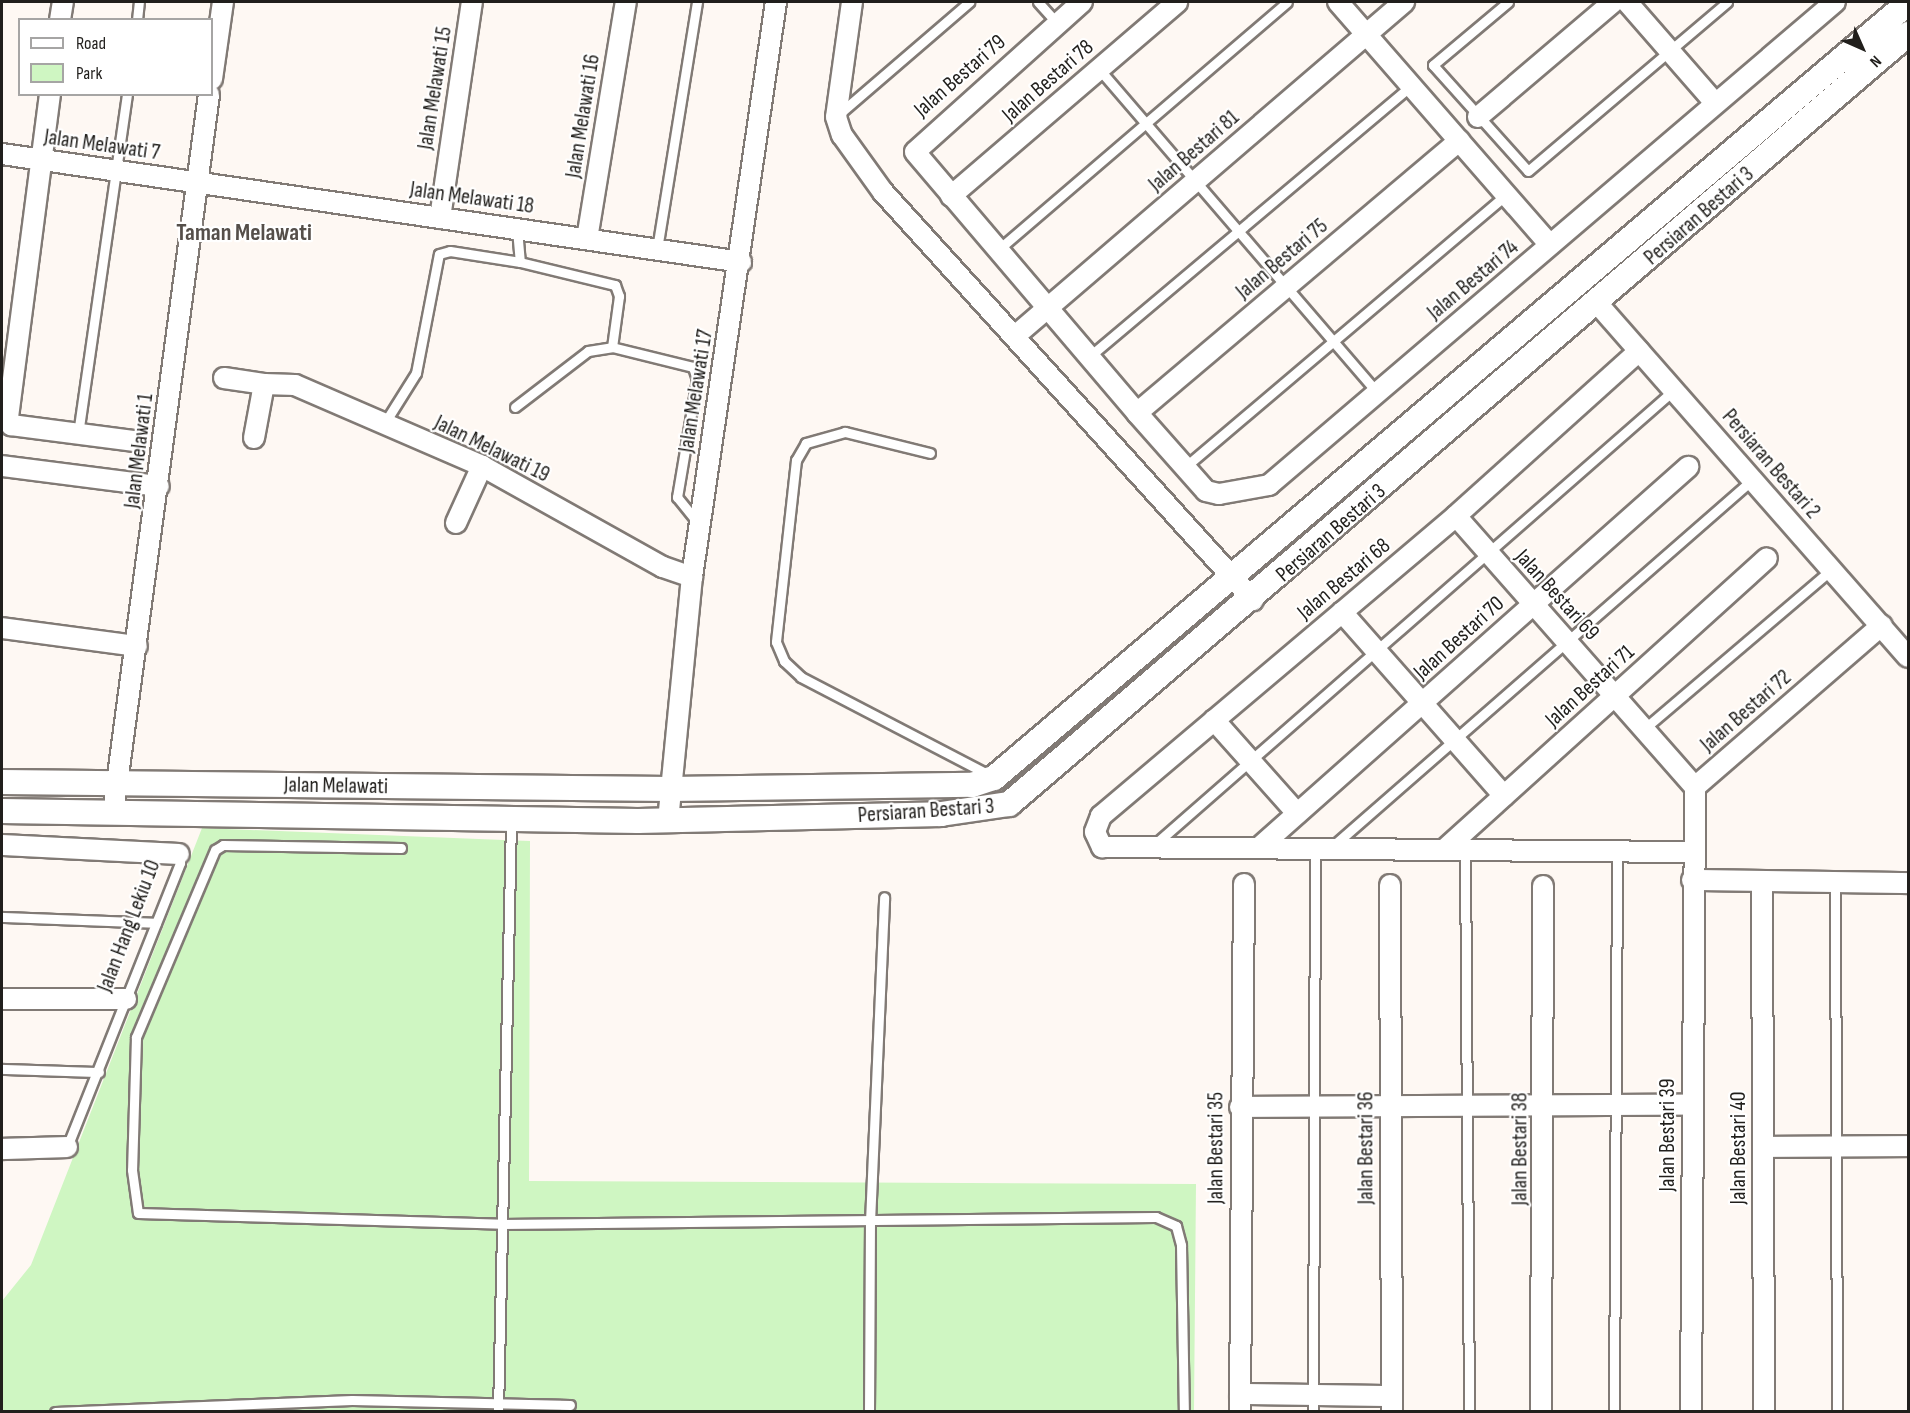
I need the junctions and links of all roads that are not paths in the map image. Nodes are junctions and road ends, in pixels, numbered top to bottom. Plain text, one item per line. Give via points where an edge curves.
1 (63, 2) edge
2 (139, 2) edge
3 (223, 2) edge
4 (472, 2) edge
5 (626, 2) edge
6 (697, 2) edge
7 (776, 2) edge
8 (852, 2) edge
9 (969, 2) edge
10 (1038, 2) edge
11 (1082, 2) edge
12 (1177, 2) edge
13 (1287, 2) edge
14 (1338, 2) edge
15 (1404, 2) edge
16 (1508, 2) edge
17 (1613, 2) edge
18 (1627, 2) edge
19 (1727, 2) edge
20 (1835, 2) edge
21 (1908, 3) edge
22 (60, 18) edge
23 (137, 18) edge
24 (1057, 23) junction
25 (1367, 34) junction
26 (1908, 34) edge
27 (1670, 51) junction
28 (1099, 69) junction
29 (213, 72) edge
30 (1411, 86) junction
31 (50, 96) edge
32 (127, 96) edge
33 (209, 96) edge
34 (1715, 103) junction
35 (836, 117) junction
36 (1478, 117) junction
37 (1146, 124) junction
38 (1459, 141) junction
39 (2, 154) edge
40 (41, 160) junction
41 (117, 171) junction
42 (197, 182) junction
43 (1196, 182) junction
44 (1506, 195) junction
45 (951, 196) junction
46 (440, 218) junction
47 (516, 228) junction
48 (1238, 231) junction
49 (587, 239) junction
50 (1550, 245) junction
51 (657, 249) junction
52 (999, 249) junction
53 (520, 262) junction
54 (741, 262) junction
55 (1286, 286) junction
56 (1597, 303) junction
57 (1048, 307) junction
58 (1015, 336) junction
59 (1333, 340) junction
60 (612, 347) junction
61 (1639, 351) junction
62 (1090, 356) junction
63 (224, 378) dead end
64 (264, 384) junction
65 (1674, 390) junction
66 (1377, 392) junction
67 (515, 407) dead end
68 (1137, 413) junction
69 (384, 424) junction
70 (78, 434) junction
71 (254, 438) dead end
72 (135, 441) dead end
73 (930, 453) dead end
74 (2, 466) edge
75 (482, 466) junction
76 (1185, 467) junction
77 (1688, 467) dead end
78 (1752, 480) junction
79 (159, 486) junction
80 (1456, 516) junction
81 (456, 523) dead end
82 (699, 525) junction
83 (1486, 552) junction
84 (1767, 558) dead end
85 (1832, 569) junction
86 (1233, 576) junction
87 (692, 577) junction
88 (1252, 600) junction
89 (1533, 604) junction
90 (1342, 612) junction
91 (1882, 625) junction
92 (2, 628) edge
93 (1566, 640) junction
94 (137, 646) junction
95 (1374, 648) junction
96 (1908, 657) edge
97 (1614, 696) junction
98 (1422, 703) junction
99 (1214, 720) junction
100 (1644, 729) junction
101 (1452, 738) junction
102 (1248, 759) junction
103 (994, 778) junction
104 (2, 782) edge
105 (118, 783) junction
106 (1695, 787) junction
107 (670, 789) junction
108 (1504, 796) junction
109 (2, 811) edge
110 (113, 813) junction
111 (1297, 813) junction
112 (510, 820) junction
113 (668, 821) junction
114 (2, 845) edge
115 (1262, 845) junction
116 (1153, 846) junction
117 (1325, 846) junction
118 (401, 848) dead end
119 (1444, 850) junction
120 (1464, 850) junction
121 (1617, 851) junction
122 (179, 854) joint
123 (1692, 855) junction
124 (1692, 880) junction
125 (1835, 883) junction
126 (1908, 883) edge
127 (1244, 884) dead end
128 (1762, 884) junction
129 (1390, 885) dead end
130 (1543, 886) dead end
131 (884, 897) dead end
132 (2, 917) edge
133 (156, 923) junction
134 (2, 999) edge
135 (126, 999) junction
136 (2, 1070) edge
137 (99, 1072) junction
138 (1616, 1105) junction
139 (1692, 1105) junction
140 (1314, 1106) junction
141 (1389, 1106) junction
142 (1467, 1106) junction
143 (1544, 1106) junction
144 (1240, 1107) junction
145 (1836, 1146) junction
146 (1908, 1146) edge
147 (67, 1147) joint
148 (1763, 1147) junction
149 (2, 1149) edge
150 (870, 1222) junction
151 (502, 1224) junction
152 (499, 1400) junction
153 (1240, 1403) edge
154 (1313, 1403) edge
155 (1392, 1404) edge
156 (570, 1405) dead end
157 (55, 1412) edge
158 (498, 1412) edge
159 (869, 1412) edge
160 (1184, 1412) edge
161 (1469, 1412) edge
162 (1541, 1412) edge
163 (1614, 1412) edge
164 (1691, 1412) edge
165 (1764, 1412) edge
166 (1837, 1412) edge

1 - 22 street
2 - 23 lane
3 - 29 street
4 - 46 street, Jalan Melawati 15
5 - 49 street, Jalan Melawati 16
6 - 51 lane
7 - 54 street, Jalan Melawati 17
8 - 35 street
9 - 35 lane
10 - 24 lane
11 - 24 street, Jalan Bestari 79
12 - 28 street, Jalan Bestari 78
13 - 37 lane
14 - 25 street
15 - 25 street, Jalan Bestari 81
16 - 36 lane via 1433,65
17 - 36 street
18 - 27 street
19 - 27 lane
20 - 34 street, Jalan Bestari 74
21 - 86 street, Persiaran Bestari 3
24 - 45 street, Jalan Bestari 79 via 920,144 918,161
25 - 30 street
25 - 43 street, Jalan Bestari 81
26 - 56 street, Persiaran Bestari 3
27 - 34 street
27 - 36 lane via 1535,169 1522,166
28 - 37 lane
28 - 45 street, Jalan Bestari 78
30 - 38 street
30 - 48 lane
31 - 40 street
32 - 41 lane
33 - 42 street, Jalan Melawati 1
34 - 50 street, Jalan Bestari 74
35 - 58 street via 842,135 883,192
37 - 43 lane
37 - 52 lane
38 - 44 street
38 - 55 street, Jalan Bestari 75
39 - 40 street, Jalan Melawati 7
40 - 41 street, Jalan Melawati 7
40 - 70 street via 8,418 11,424
41 - 42 street, Jalan Melawati 7
41 - 70 lane
42 - 46 street, Jalan Melawati 18
42 - 79 street, Jalan Melawati 1
43 - 48 lane
43 - 57 street, Jalan Bestari 81
44 - 50 street
44 - 59 lane
45 - 52 street, Jalan Bestari 74
46 - 47 street, Jalan Melawati 18
47 - 49 street, Jalan Melawati 18
47 - 53 lane
48 - 55 lane
48 - 62 lane
49 - 51 street, Jalan Melawati 18
50 - 66 street, Jalan Bestari 74
51 - 54 street, Jalan Melawati 18
52 - 57 street, Jalan Bestari 74
53 - 60 lane via 615,285 619,296
53 - 69 lane via 450,251 439,254 416,373
54 - 82 street, Jalan Melawati 17
55 - 59 lane
55 - 68 street, Jalan Bestari 75
56 - 61 street, Persiaran Bestari 2
56 - 88 street, Persiaran Bestari 3
57 - 58 street, Jalan Bestari 81
57 - 62 street, Jalan Bestari 74
58 - 86 street
59 - 66 lane
59 - 76 lane
60 - 67 lane via 588,351
60 - 82 lane via 687,365 696,373 677,497
61 - 65 street, Persiaran Bestari 2
61 - 80 street, Jalan Bestari 68
62 - 68 street, Jalan Bestari 74
63 - 64 street, Jalan Melawati 19
64 - 69 street, Jalan Melawati 19 via 295,385
64 - 71 street
65 - 78 street, Persiaran Bestari 2
65 - 83 lane
66 - 76 street, Jalan Bestari 74 via 1258,489 1206,491
68 - 76 street, Jalan Bestari 74
69 - 75 street, Jalan Melawati 19
70 - 72 street
73 - 103 lane via 845,432 807,443 796,460 776,642 784,661 801,677
74 - 79 street
75 - 81 street
75 - 87 street, Jalan Melawati 19 via 663,567
77 - 89 street, Jalan Bestari 70
78 - 85 street, Persiaran Bestari 2
78 - 93 lane
79 - 94 street, Jalan Melawati 1
80 - 83 street, Jalan Bestari 69
80 - 90 street, Jalan Bestari 68
82 - 87 street, Jalan Melawati 17
83 - 89 street, Jalan Bestari 69
83 - 95 lane
84 - 97 street, Jalan Bestari 71
85 - 91 street, Persiaran Bestari 2
85 - 100 lane
86 - 88 street
86 - 103 street, Persiaran Bestari 3
87 - 107 street, Jalan Melawati 17
88 - 113 street, Persiaran Bestari 3 via 1009,804 941,814
89 - 93 street, Jalan Bestari 69
89 - 98 street, Jalan Bestari 70
90 - 95 street
90 - 99 street, Jalan Bestari 68
91 - 96 street, Persiaran Bestari 2
91 - 106 street, Jalan Bestari 72
92 - 94 street
93 - 97 street, Jalan Bestari 69
93 - 101 lane
94 - 105 street, Jalan Melawati 1
95 - 98 street
95 - 102 lane
97 - 100 street, Jalan Bestari 69
97 - 108 street, Jalan Bestari 71
98 - 101 street
98 - 111 street, Jalan Bestari 70
99 - 102 street
99 - 116 street, Jalan Bestari 68 via 1101,816 1095,832 1102,847
100 - 106 street, Jalan Bestari 69
101 - 108 street
101 - 117 lane
102 - 111 street
102 - 116 lane
103 - 107 street, Persiaran Bestari 3 via 972,785
104 - 105 street, Jalan Melawati
105 - 107 street, Jalan Melawati
105 - 110 street, Jalan Melawati 1
106 - 123 street
107 - 113 street, Jalan Melawati 17
108 - 119 street, Jalan Bestari 71
109 - 110 street, Jalan Melawati
110 - 112 street, Jalan Melawati
111 - 115 street, Jalan Bestari 70
112 - 113 street, Jalan Melawati
112 - 151 lane
114 - 122 street, Jalan Hang Lekiu 10
115 - 116 street
115 - 117 street
117 - 119 street
117 - 140 lane
118 - 151 lane via 223,845 215,850 136,1037 135,1208 145,1215
119 - 120 street
120 - 121 street
120 - 142 lane
121 - 123 street
121 - 138 lane
122 - 133 lane, Jalan Hang Lekiu 10
123 - 124 street, Jalan Bestari 39
124 - 128 street
124 - 139 street, Jalan Bestari 39
125 - 126 street
125 - 128 street
125 - 145 lane
127 - 144 street, Jalan Bestari 35
128 - 148 street, Jalan Bestari 40
129 - 141 street, Jalan Bestari 36
130 - 143 street, Jalan Bestari 38
131 - 150 lane
132 - 133 lane
133 - 135 lane, Jalan Hang Lekiu 10
134 - 135 street
135 - 137 lane, Jalan Hang Lekiu 10
136 - 137 lane
137 - 147 lane, Jalan Hang Lekiu 10
138 - 139 street
138 - 143 street
138 - 163 lane
139 - 164 street, Jalan Bestari 39
140 - 141 street
140 - 144 street
140 - 154 lane
141 - 142 street
141 - 155 street, Jalan Bestari 36
142 - 143 street
142 - 161 lane
143 - 162 street, Jalan Bestari 38
144 - 153 street, Jalan Bestari 35
145 - 146 street
145 - 148 street
145 - 166 lane
147 - 149 street
148 - 165 street, Jalan Bestari 40
150 - 151 lane
150 - 159 lane
150 - 160 lane via 1156,1217 1176,1226
151 - 152 lane
152 - 156 lane
152 - 157 lane via 166,1403
152 - 158 lane
153 - 154 street
154 - 155 street

